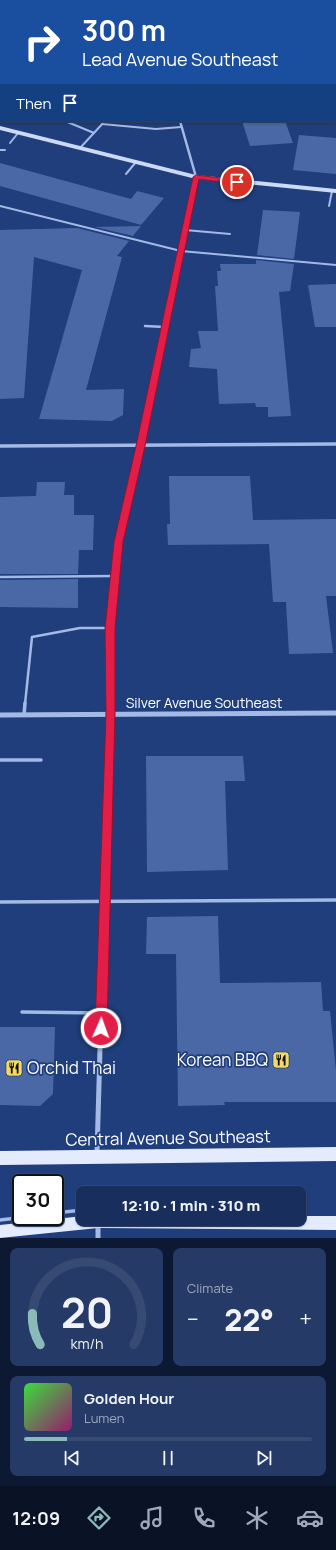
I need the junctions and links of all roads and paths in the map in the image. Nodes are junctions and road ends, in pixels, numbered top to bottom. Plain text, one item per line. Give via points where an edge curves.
1 (67, 122) edge
2 (180, 122) edge
3 (102, 124) joint
4 (0, 128) edge
5 (182, 128) junction
6 (18, 133) junction
7 (94, 133) junction
8 (10, 143) dead end
9 (80, 148) junction
10 (0, 150) edge
11 (5, 150) dead end
12 (136, 162) junction
13 (126, 174) dead end
14 (196, 177) junction
15 (237, 182) junction
16 (334, 191) edge
17 (234, 198) dead end
18 (0, 206) edge
19 (329, 206) dead end
20 (63, 221) junction
21 (60, 226) dead end
22 (185, 230) junction
23 (230, 234) dead end
24 (181, 251) junction
25 (336, 265) edge
26 (145, 326) dead end
27 (165, 327) junction
28 (336, 444) edge
29 (0, 446) edge
30 (140, 446) junction
31 (115, 576) junction
32 (0, 577) edge
33 (110, 628) junction
34 (336, 713) edge
35 (110, 714) junction
36 (0, 715) edge
37 (24, 715) junction
38 (0, 760) edge
39 (41, 760) dead end
40 (336, 900) edge
41 (105, 901) junction
42 (0, 902) edge
43 (22, 1012) dead end
44 (102, 1013) junction
45 (336, 1154) edge
46 (97, 1157) junction
47 (0, 1158) edge
48 (76, 1211) edge
49 (64, 1213) edge
50 (12, 1219) edge
51 (0, 1220) edge
52 (76, 1223) edge
53 (306, 1223) edge
54 (336, 1223) edge
55 (98, 1226) edge
56 (0, 1232) edge
57 (98, 1238) edge

1 - 7 lane
2 - 5 street
3 - 5 lane via 156,129
3 - 7 lane
4 - 6 main road
5 - 14 street
6 - 8 lane
6 - 9 main road
7 - 9 lane
9 - 12 main road
10 - 11 lane
12 - 13 lane
12 - 14 main road
14 - 15 main road
14 - 22 street
15 - 16 main road
15 - 17 lane
16 - 19 lane
18 - 20 lane
20 - 21 lane
20 - 24 lane
22 - 23 lane
22 - 24 street
24 - 25 lane
24 - 27 street
26 - 27 lane
27 - 30 street
28 - 30 street
29 - 30 street
30 - 31 street via 118,542
31 - 32 lane
31 - 33 street
33 - 35 street
33 - 37 lane via 80,628 32,637
34 - 35 street, Silver Avenue Southeast
35 - 37 street, Silver Avenue Southeast
35 - 41 street
36 - 37 street, Silver Avenue Southeast
38 - 39 lane
40 - 41 lane
41 - 42 lane
41 - 44 street
43 - 44 lane
44 - 46 street
45 - 46 main road, Central Avenue Southeast
46 - 47 main road, Central Avenue Southeast
48 - 49 lane
50 - 51 lane
52 - 56 main road
53 - 54 main road
55 - 57 street

